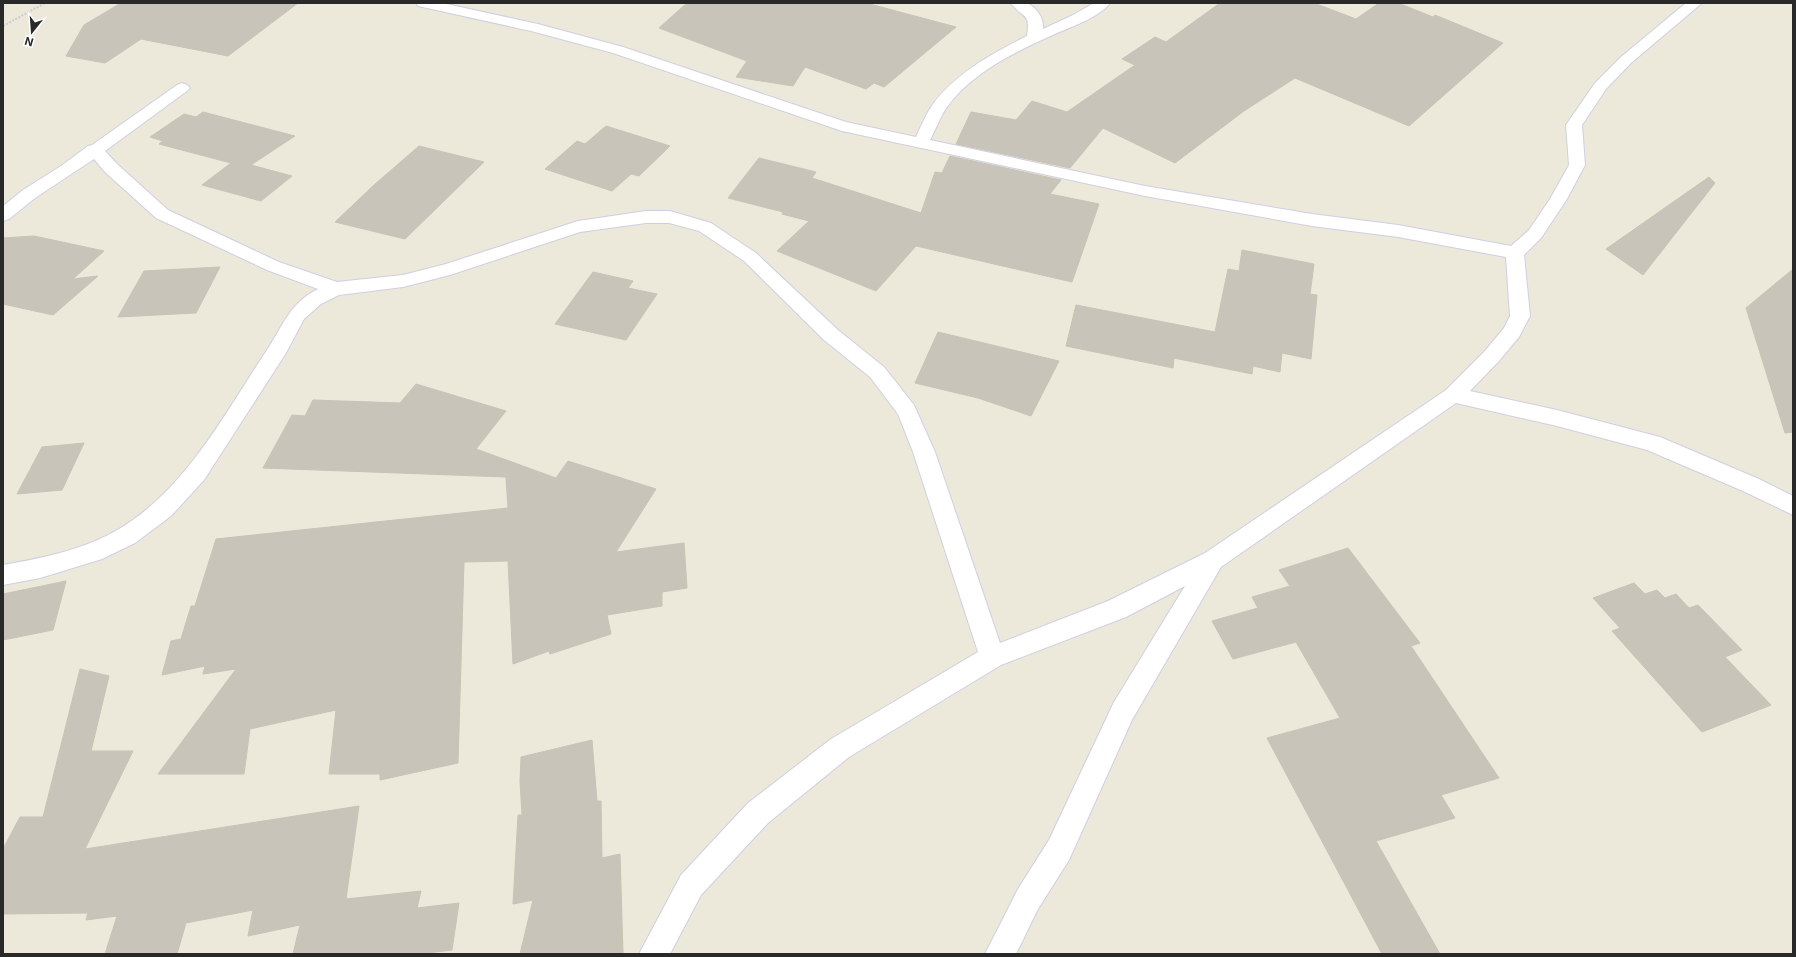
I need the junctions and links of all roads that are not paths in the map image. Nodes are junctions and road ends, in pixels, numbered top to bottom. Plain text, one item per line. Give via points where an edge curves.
1 (423, 3) edge
2 (1018, 3) edge
3 (1102, 3) edge
4 (1695, 3) edge
5 (1034, 38) junction
6 (182, 88) dead end
7 (921, 142) junction
8 (94, 149) junction
9 (3, 215) edge
10 (1515, 253) junction
11 (336, 289) junction
12 (1453, 395) junction
13 (1793, 506) edge
14 (1214, 560) junction
15 (3, 576) edge
16 (992, 657) junction
17 (654, 954) edge
18 (1000, 954) edge

1 - 7 street via 533,27 618,50 842,126
2 - 5 street via 1034,16
3 - 5 street via 1071,22
4 - 10 street via 1626,60 1600,86 1574,125 1577,165 1535,234
5 - 7 street via 975,72 957,86 940,106
6 - 8 street
7 - 10 street via 1145,191 1312,220 1398,231
8 - 9 street
8 - 11 street via 162,214 273,266
10 - 12 street via 1520,316 1512,332 1491,357
11 - 15 street via 314,299 297,315 279,348 196,474 163,509 127,536 94,552
11 - 16 street via 403,281 450,269 584,226 646,216 670,217 705,227 750,257 831,335 877,372 907,411 924,452
12 - 13 street via 1557,418 1652,444 1751,485
12 - 14 street
14 - 16 street via 1117,609
14 - 18 street via 1123,711 1059,850 1028,899
16 - 17 street via 840,748 758,814 691,885

